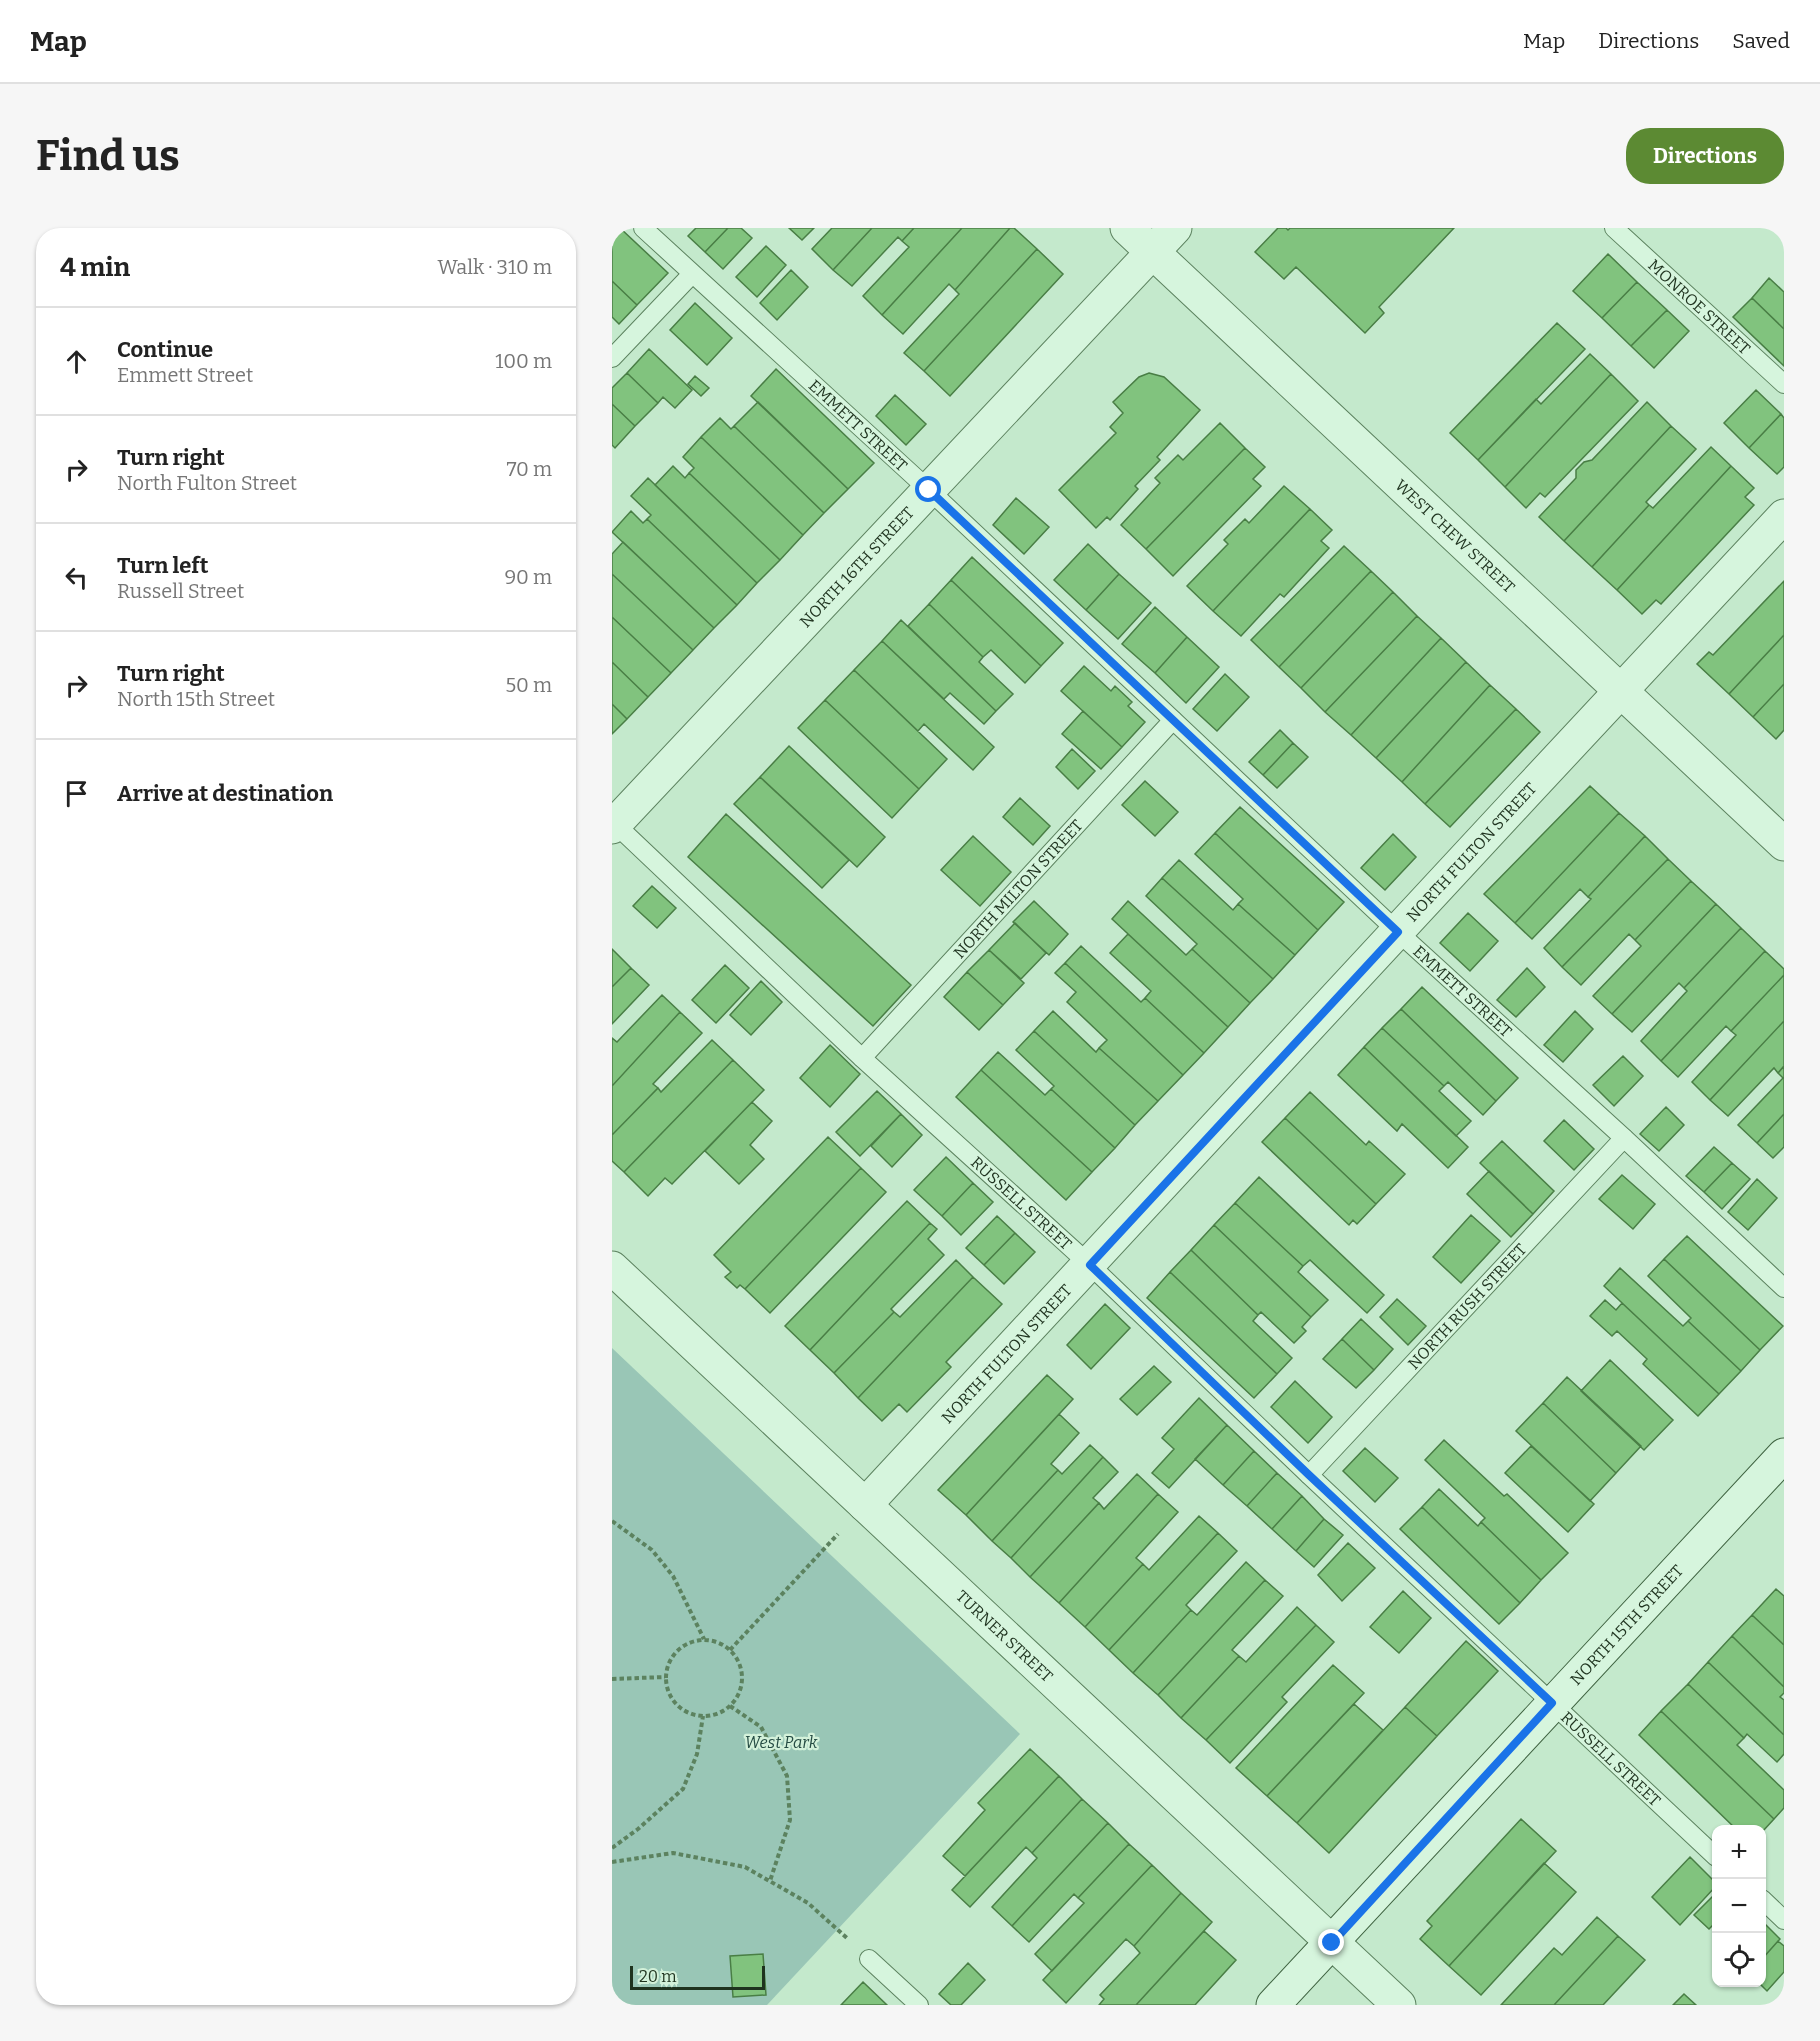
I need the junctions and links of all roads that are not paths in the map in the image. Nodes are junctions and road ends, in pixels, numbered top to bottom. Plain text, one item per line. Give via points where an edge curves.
1 (643, 228) edge
2 (1126, 228) edge
3 (1175, 228) edge
4 (1626, 232) edge
5 (1153, 252) junction
6 (692, 274) junction
7 (612, 358) edge
8 (1784, 384) edge
9 (929, 490) junction
10 (1784, 516) edge
11 (1620, 691) junction
12 (1173, 720) junction
13 (613, 824) edge
14 (1784, 844) edge
15 (1398, 932) junction
16 (862, 1058) junction
17 (1624, 1138) junction
18 (1090, 1265) junction
19 (612, 1268) edge
20 (1784, 1288) edge
21 (1784, 1455) edge
22 (1309, 1475) junction
23 (865, 1504) junction
24 (1552, 1703) junction
25 (1712, 1853) edge
26 (1766, 1904) edge
27 (1784, 1920) edge
28 (1332, 1943) junction
29 (869, 1959) road end
30 (919, 2005) edge
31 (1273, 2005) edge
32 (1399, 2005) edge

1 - 6 lane, EMMETT STREET
2 - 5 street, WEST CHEW STREET
3 - 5 street, NORTH 16TH STREET
4 - 8 lane, MONROE STREET
5 - 9 street, NORTH 16TH STREET
5 - 11 street, WEST CHEW STREET
6 - 7 lane
6 - 9 lane, EMMETT STREET
9 - 12 lane, EMMETT STREET
9 - 13 street, NORTH 16TH STREET
10 - 11 street, NORTH FULTON STREET
11 - 14 street, WEST CHEW STREET
11 - 15 street, NORTH FULTON STREET
12 - 15 lane, EMMETT STREET
12 - 16 lane, NORTH MILTON STREET
13 - 16 lane, RUSSELL STREET
15 - 17 lane, EMMETT STREET
15 - 18 street, NORTH FULTON STREET
16 - 18 lane, RUSSELL STREET
17 - 20 lane, EMMETT STREET
17 - 22 lane, NORTH RUSH STREET
18 - 22 lane, RUSSELL STREET
18 - 23 street, NORTH FULTON STREET
19 - 23 street, TURNER STREET
21 - 24 street, NORTH 15TH STREET
22 - 24 lane, RUSSELL STREET
23 - 28 street, TURNER STREET
24 - 25 lane, RUSSELL STREET
24 - 28 street, NORTH 15TH STREET
26 - 27 lane
28 - 31 street, NORTH 15TH STREET
28 - 32 street, TURNER STREET
29 - 30 lane

